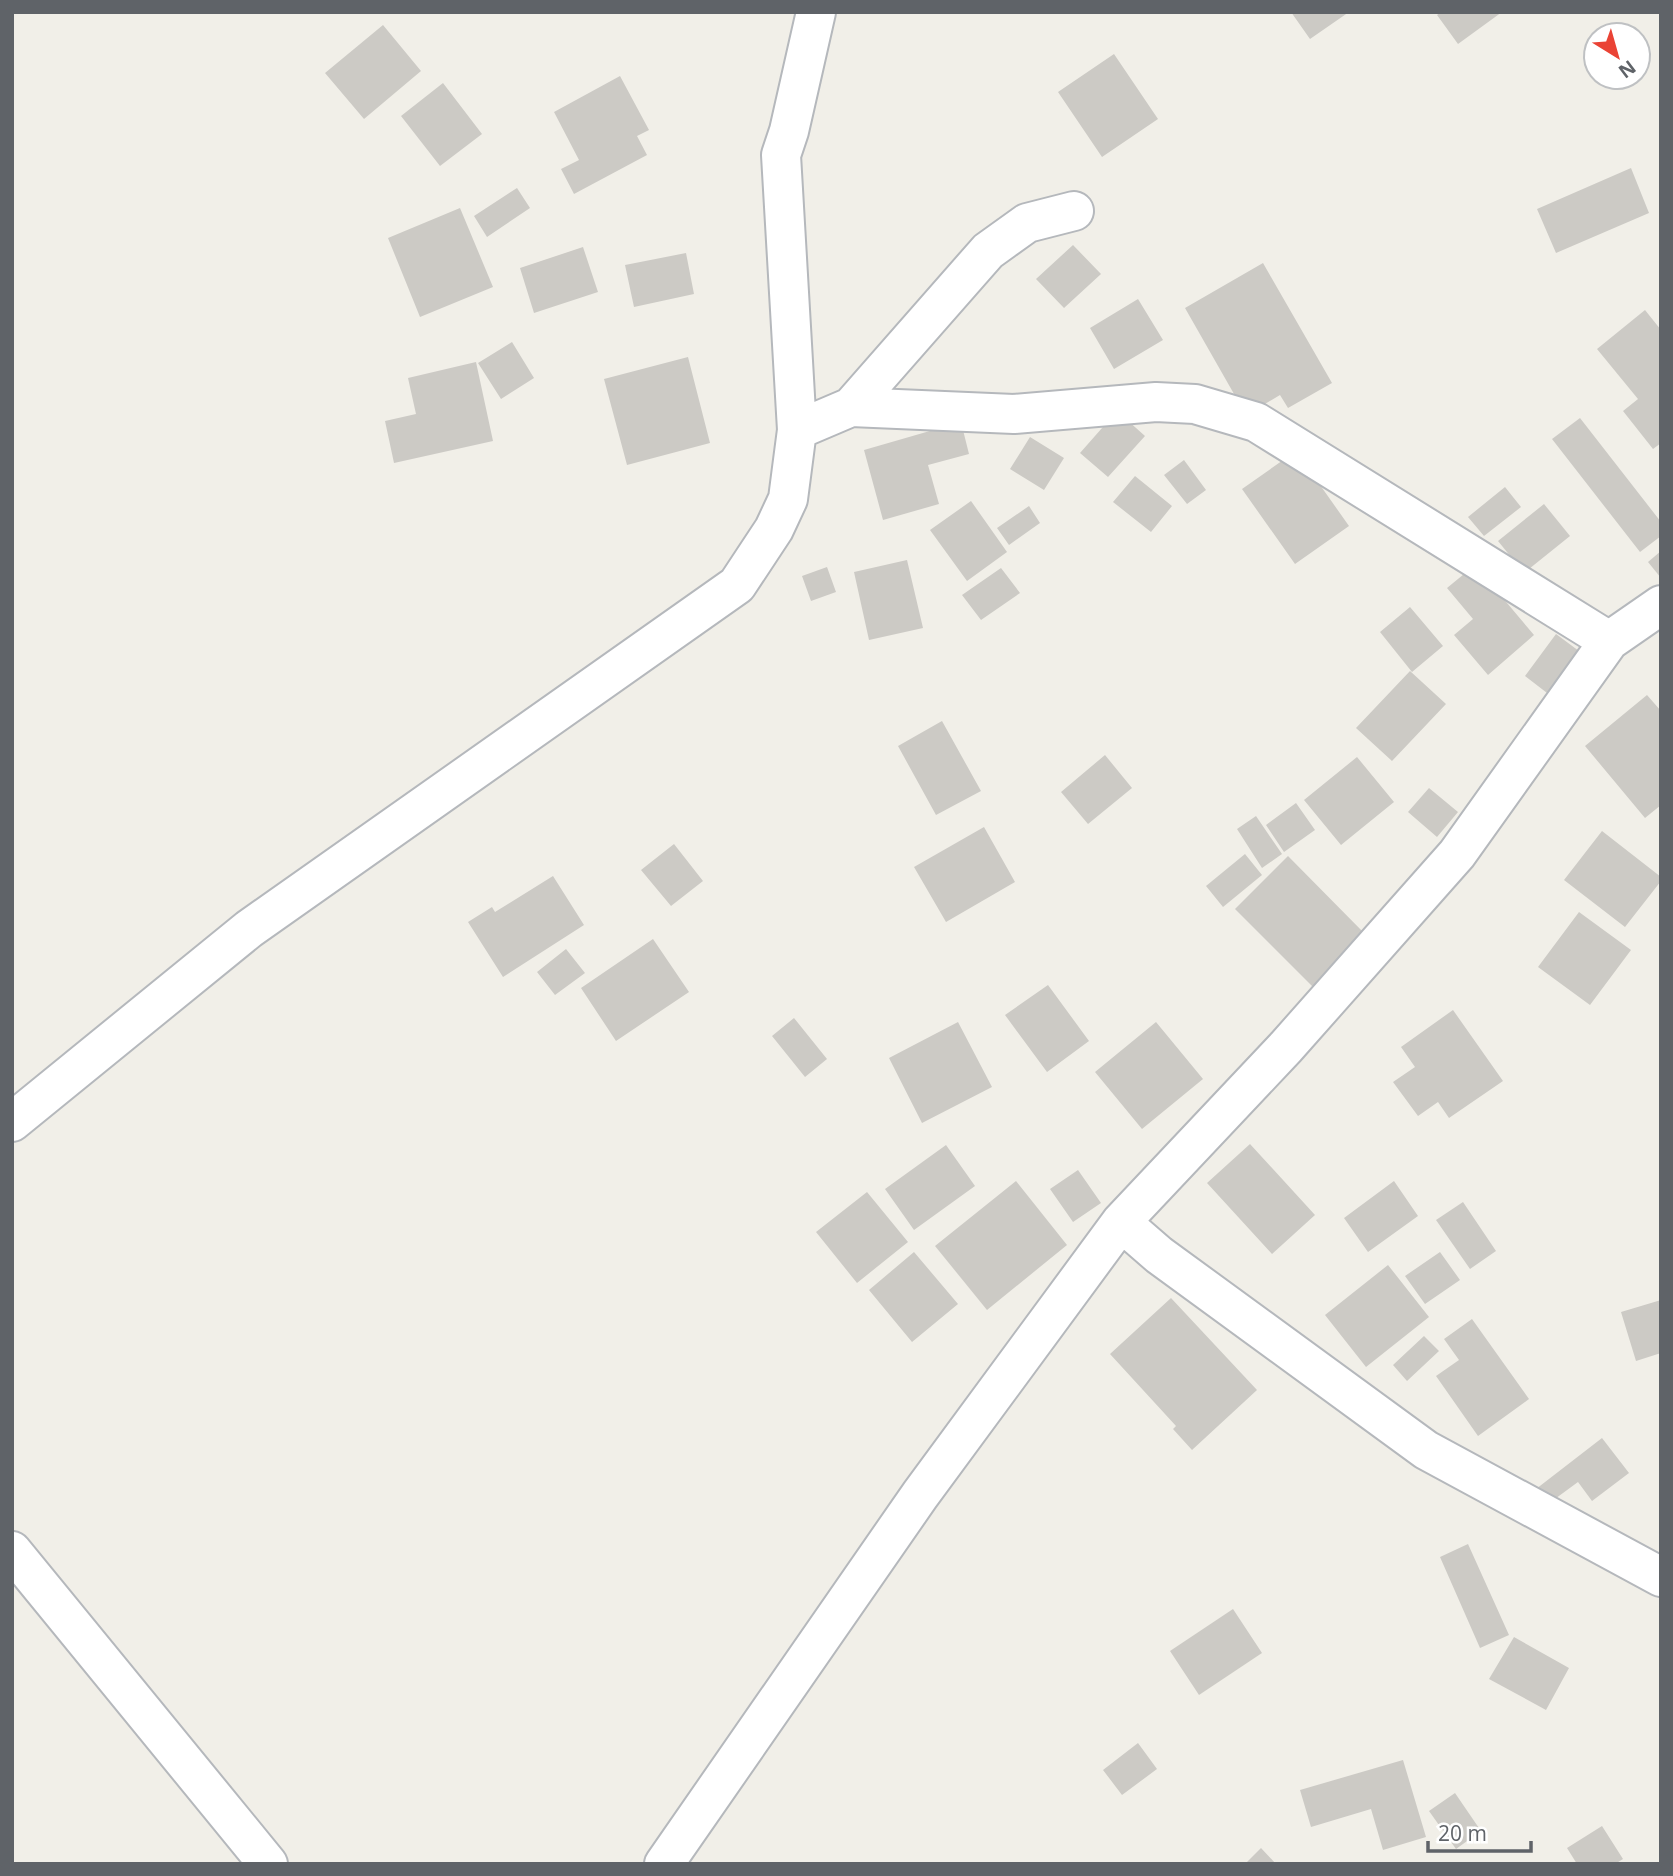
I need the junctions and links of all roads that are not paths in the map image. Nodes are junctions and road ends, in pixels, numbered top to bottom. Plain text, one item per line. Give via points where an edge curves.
1 (816, 12) edge
2 (1074, 211) dead end
3 (851, 407) junction
4 (797, 429) junction
5 (1661, 605) edge
6 (1609, 641) junction
7 (12, 1122) edge
8 (1121, 1222) junction
9 (12, 1551) edge
10 (1661, 1577) edge
11 (268, 1864) edge
12 (664, 1864) edge

1 - 4 street via 780,155
2 - 3 street via 1027,223 988,251
3 - 4 street
3 - 6 street via 1014,414 1156,402 1195,404 1232,413 1256,422
4 - 7 street via 788,499 769,538 737,585 249,929
5 - 6 street
6 - 8 street via 1457,853 1286,1047
8 - 10 street via 1159,1255 1426,1450
8 - 12 street via 920,1495
9 - 11 street

